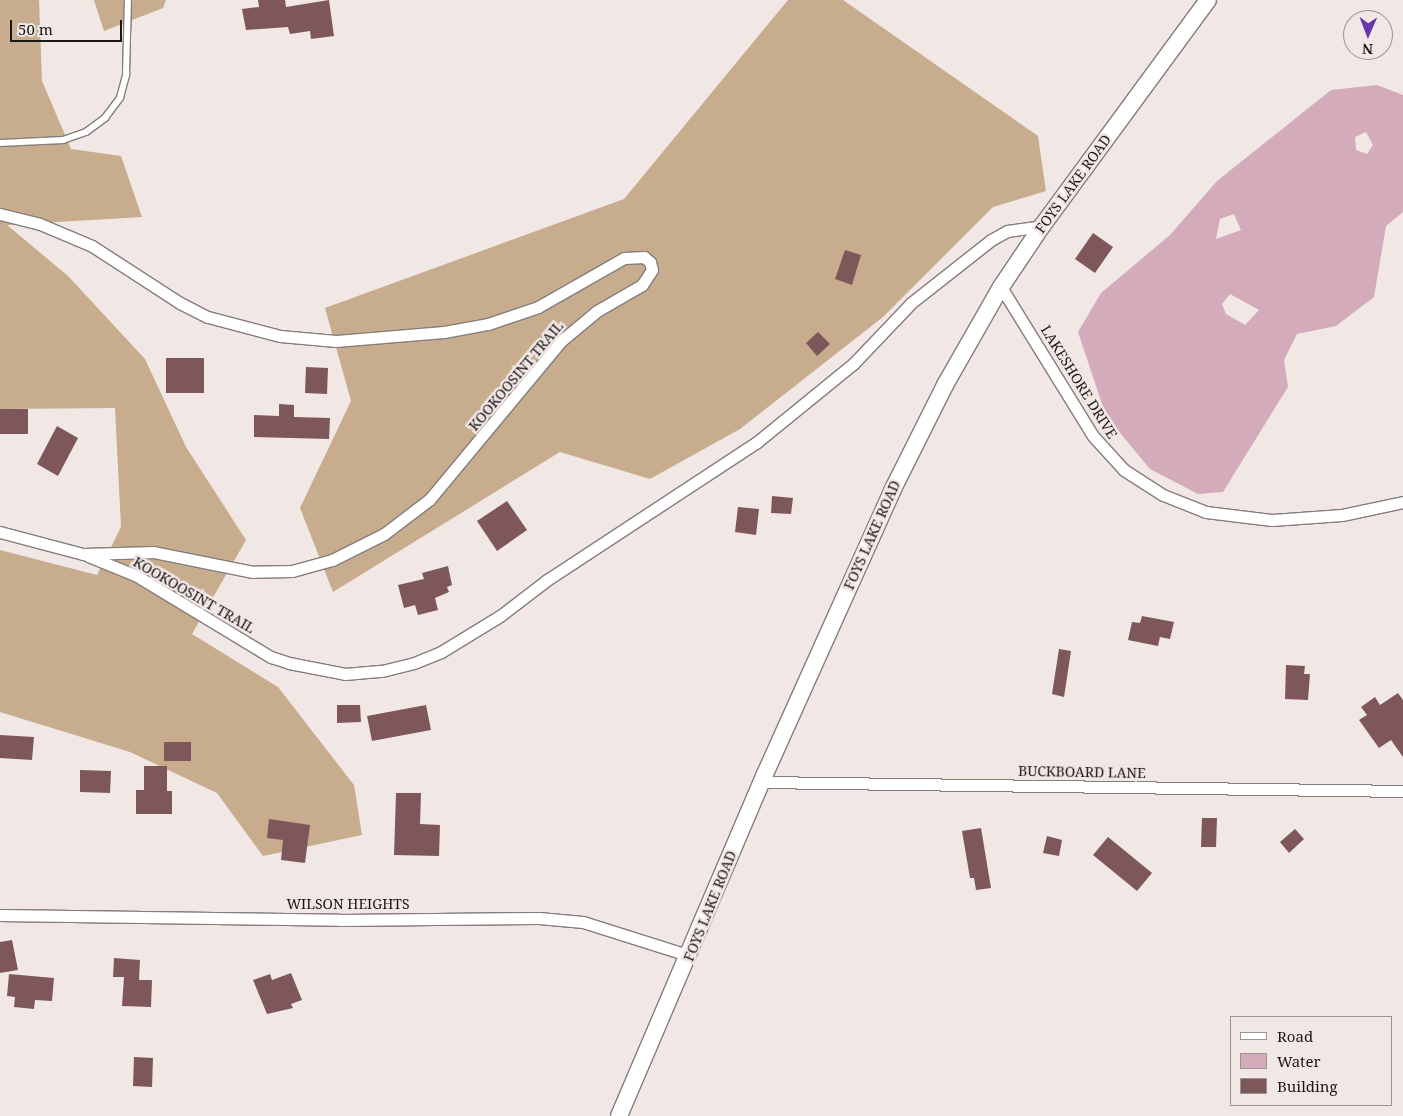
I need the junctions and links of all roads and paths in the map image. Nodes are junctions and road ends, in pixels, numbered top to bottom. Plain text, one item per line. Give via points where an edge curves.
1 (128, 0) edge
2 (1208, 0) edge
3 (0, 143) edge
4 (0, 214) edge
5 (1042, 226) junction
6 (1001, 287) junction
7 (1403, 502) edge
8 (0, 532) edge
9 (82, 554) junction
10 (761, 782) junction
11 (1403, 791) edge
12 (0, 916) edge
13 (690, 956) junction
14 (619, 1116) edge

1 - 3 lane via 126,75 120,98 105,118 86,132 63,140
2 - 5 street, FOYS LAKE ROAD
4 - 9 street, KOOKOOSINT TRAIL via 40,224 92,246 180,303 223,322 280,336 336,341 435,333 488,324 538,307 624,258 644,257 650,262 649,278 642,285 596,311 561,341 430,500 384,534 358,548 305,569 279,573 215,567 140,550
5 - 6 street, FOYS LAKE ROAD
5 - 9 street, KOOKOOSINT TRAIL via 1007,231 991,240 911,303 853,364 758,442 548,580 500,616 442,652 414,663 382,671 345,674 289,663 262,652 137,576
6 - 7 street, LAKESHORE DRIVE via 1093,436 1124,470 1163,495 1206,512 1272,520 1342,515
6 - 10 street, FOYS LAKE ROAD via 918,436
8 - 9 street, KOOKOOSINT TRAIL
10 - 11 street, BUCKBOARD LANE
10 - 13 street, FOYS LAKE ROAD
12 - 13 street, WILSON HEIGHTS via 340,920 539,918 583,922
13 - 14 street, FOYS LAKE ROAD

